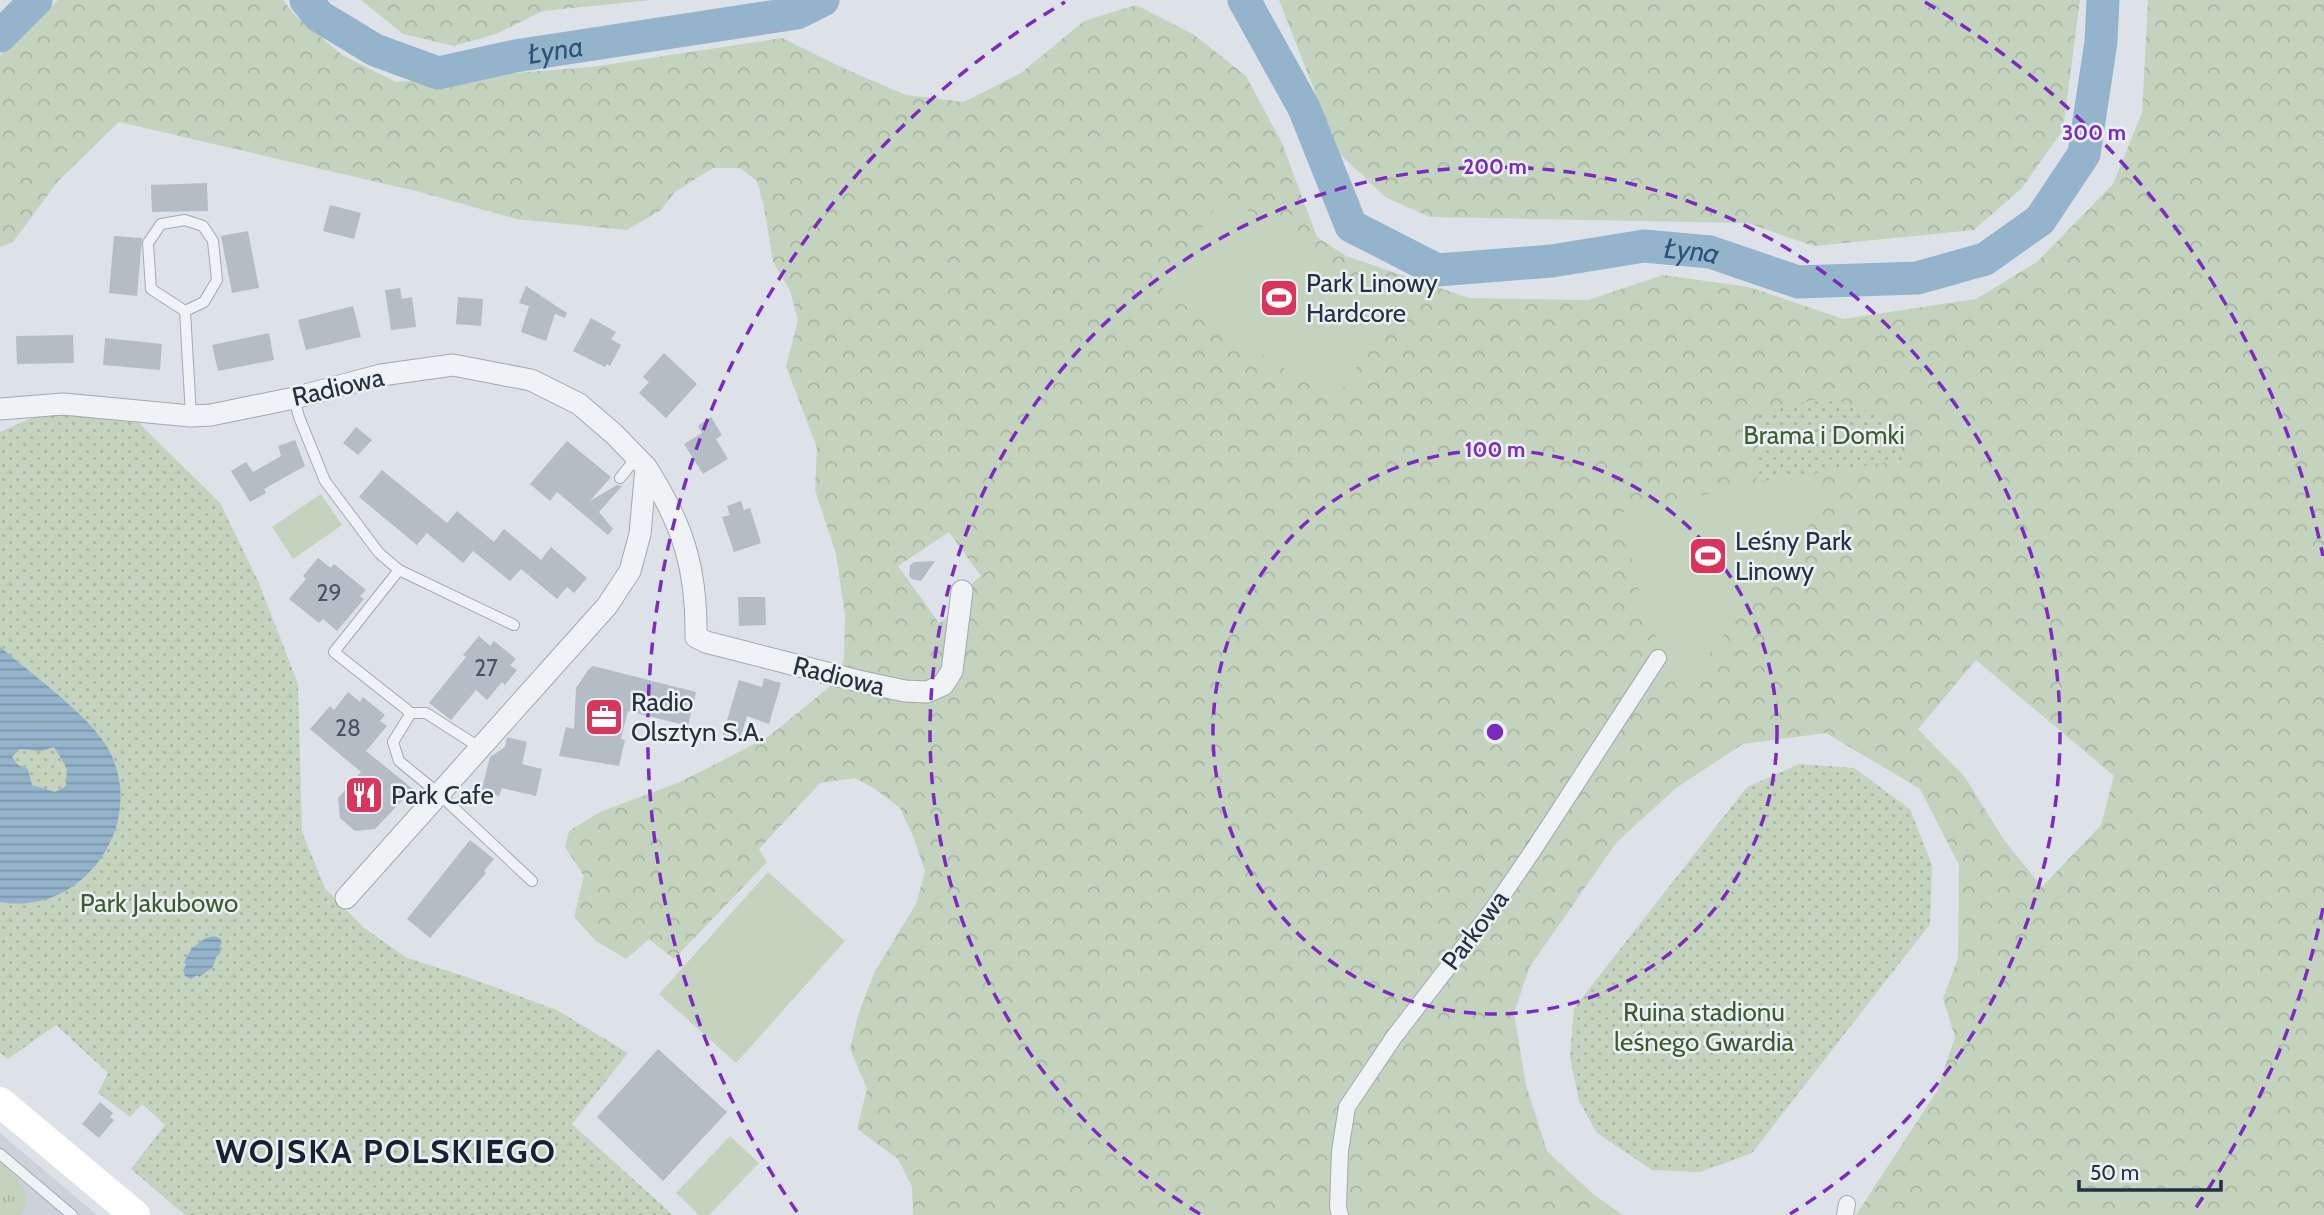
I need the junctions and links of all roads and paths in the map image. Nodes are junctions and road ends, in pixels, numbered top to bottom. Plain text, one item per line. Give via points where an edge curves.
1 (186, 311) junction
2 (294, 398) junction
3 (0, 409) edge
4 (191, 416) junction
5 (642, 462) junction
6 (620, 478) dead end
7 (399, 570) junction
8 (962, 591) dead end
9 (514, 625) dead end
10 (1658, 658) dead end
11 (411, 713) junction
12 (479, 747) junction
13 (438, 793) junction
14 (532, 881) dead end
15 (346, 898) dead end
16 (0, 1102) edge
17 (0, 1154) edge
18 (72, 1215) edge
19 (135, 1215) edge
20 (1340, 1215) edge

1 - 1 lane via 204,302 217,280 213,242 203,226 184,220 161,224 148,243 151,289
1 - 4 lane
2 - 4 street, Radiowa
2 - 5 street, Radiowa via 381,376 453,365 531,380 579,404
2 - 7 lane via 325,481 379,552
3 - 4 street, Radiowa via 63,404
5 - 6 lane
5 - 8 street, Radiowa via 668,500 689,555 697,600 696,637 706,642 858,681 927,691 943,685 953,671
5 - 12 street via 640,534 630,571 607,606
7 - 9 lane
7 - 11 lane via 334,652
10 - 20 street, Parkowa via 1493,909 1394,1037 1347,1107 1340,1151
11 - 12 lane via 426,713
11 - 13 lane via 393,742 399,761
12 - 13 street
13 - 14 lane
13 - 15 street
16 - 19 main road
17 - 18 lane

